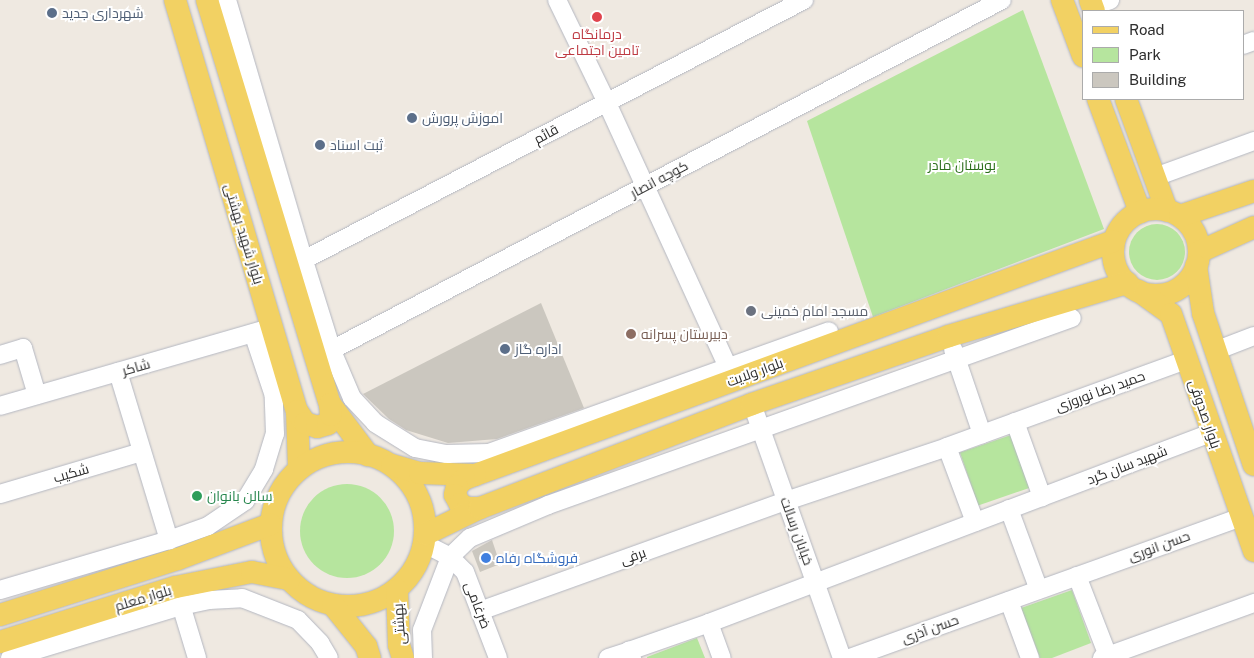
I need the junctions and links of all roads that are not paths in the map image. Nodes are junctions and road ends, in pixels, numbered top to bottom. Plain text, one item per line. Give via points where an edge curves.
1 (175, 0) edge
2 (207, 0) edge
3 (227, 0) edge
4 (557, 0) edge
5 (804, 0) edge
6 (1002, 0) edge
7 (1062, 0) edge
8 (1082, 53) edge
9 (1098, 100) edge
10 (1126, 100) edge
11 (607, 102) junction
12 (1254, 141) edge
13 (1155, 176) junction
14 (645, 186) junction
15 (1254, 191) edge
16 (1140, 212) junction
17 (1174, 213) junction
18 (1254, 227) edge
19 (1114, 241) junction
20 (1198, 259) junction
21 (296, 264) junction
22 (1132, 287) junction
23 (1072, 318) dead end
24 (262, 330) junction
25 (829, 331) dead end
26 (949, 336) junction
27 (1254, 336) edge
28 (1215, 351) junction
29 (324, 354) junction
30 (0, 355) edge
31 (956, 358) junction
32 (1186, 360) junction
33 (118, 372) junction
34 (732, 374) junction
35 (37, 395) junction
36 (330, 404) junction
37 (752, 404) junction
38 (0, 406) edge
39 (297, 411) junction
40 (1015, 422) junction
41 (1248, 427) edge
42 (760, 428) junction
43 (1211, 433) junction
44 (982, 434) junction
45 (947, 447) junction
46 (142, 452) junction
47 (368, 455) junction
48 (1254, 464) edge
49 (392, 465) junction
50 (299, 469) junction
51 (475, 475) junction
52 (0, 494) edge
53 (1042, 497) junction
54 (786, 501) junction
55 (480, 508) junction
56 (1009, 509) junction
57 (1241, 517) junction
58 (975, 522) junction
59 (271, 524) junction
60 (424, 538) junction
61 (169, 540) junction
62 (1254, 551) edge
63 (450, 557) junction
64 (1078, 576) junction
65 (289, 580) junction
66 (816, 582) junction
67 (0, 590) edge
68 (397, 590) junction
69 (1039, 590) junction
70 (179, 597) junction
71 (1009, 601) junction
72 (1254, 603) edge
73 (333, 605) junction
74 (480, 611) junction
75 (0, 615) edge
76 (710, 623) junction
77 (0, 642) edge
78 (631, 654) edge
79 (1105, 657) edge
80 (10, 658) edge
81 (197, 658) edge
82 (328, 658) edge
83 (370, 658) edge
84 (403, 658) edge
85 (423, 658) edge
86 (498, 658) edge
87 (608, 658) edge
88 (722, 658) edge
89 (842, 658) edge
90 (850, 658) edge
91 (1030, 658) edge

1 - 24 main road, بلوار شهید بهشتی
2 - 21 main road
3 - 21 street
4 - 11 street
5 - 11 street, قائم
6 - 14 street, کوچه انصار
7 - 8 main road
9 - 16 main road
10 - 13 main road
11 - 14 street
11 - 21 street, قائم
12 - 13 street
13 - 17 main road
14 - 29 street, کوچه انصار
14 - 34 street
15 - 17 main road
16 - 17 main road via 1153,209
16 - 19 main road via 1128,220
17 - 20 main road via 1190,226 1197,238
18 - 20 main road
19 - 22 main road via 1113,258 1118,272
19 - 34 main road, بلوار ولایت
20 - 22 main road via 1185,283 1166,293 1152,294
20 - 28 main road, بلوار صدوقی via 1203,313
21 - 29 main road
22 - 26 main road
22 - 32 main road, بلوار صدوقی via 1171,314
23 - 31 street
24 - 33 street, شاکر
24 - 39 main road, بلوار شهید بهشتی
24 - 61 street via 274,396 275,434 264,469 244,500 208,526
25 - 34 street
26 - 31 street
26 - 37 main road
27 - 28 street
28 - 41 main road, بلوار صدوقی
29 - 34 street via 352,398 375,423 416,448 447,454 489,453
29 - 36 main road
30 - 35 street via 23,348
31 - 42 street
31 - 44 street
32 - 40 street, حمید رضا نوروزی
32 - 43 main road, بلوار صدوقی
33 - 35 street, شاکر
33 - 46 street
34 - 51 main road, بلوار ولایت
35 - 38 street, شاکر
36 - 39 main road via 328,424 317,427 305,423
36 - 47 main road
37 - 42 street, خیابان رسالت
37 - 55 main road
39 - 50 main road, بلوار شهید بهشتی
40 - 44 street, حمید رضا نوروزی
40 - 53 street
41 - 48 main road, بلوار صدوقی
42 - 54 street, خیابان رسالت
42 - 63 street via 548,505 470,538
43 - 53 street, شهید سان گرد
43 - 57 main road, بلوار صدوقی
44 - 45 street, حمید رضا نوروزی
45 - 54 street
45 - 58 street
46 - 52 street, شکیب
46 - 61 street
47 - 49 main road
47 - 50 main road via 334,453 317,458
49 - 51 main road, بلوار ولایت via 428,474
49 - 60 main road via 411,484 423,508
50 - 59 main road via 275,503
51 - 55 main road via 457,486 455,495 460,504
53 - 56 street, شهید سان گرد
54 - 66 street, خیابان رسالت
54 - 74 street, برفی
55 - 60 main road
56 - 58 street, شهید سان گرد
56 - 69 street
57 - 62 main road, بلوار صدوقی
57 - 64 street, حسن انوری
58 - 66 street
59 - 65 main road via 274,554
59 - 75 main road, بلوار معلم via 178,559
60 - 63 street, ضرغامی
60 - 68 main road via 420,560
61 - 67 street
63 - 74 street, ضرغامی via 465,572
63 - 85 street via 422,630
64 - 69 street, حسن انوری
64 - 79 street
65 - 70 main road, بلوار معلم via 252,572
65 - 73 main road via 316,600
66 - 76 street
66 - 89 street, خیابان رسالت
68 - 73 main road via 367,604
68 - 84 main road, بهشتی via 399,645
69 - 71 street, حسن آذری
70 - 77 main road, بلوار معلم
70 - 80 street
70 - 81 street
70 - 82 street via 209,600 242,598 272,608 298,620 320,642
71 - 90 street, حسن آذری
71 - 91 street
72 - 79 street
73 - 83 main road via 366,646
74 - 86 street, ضرغامی
76 - 78 street
76 - 88 street
78 - 87 street

